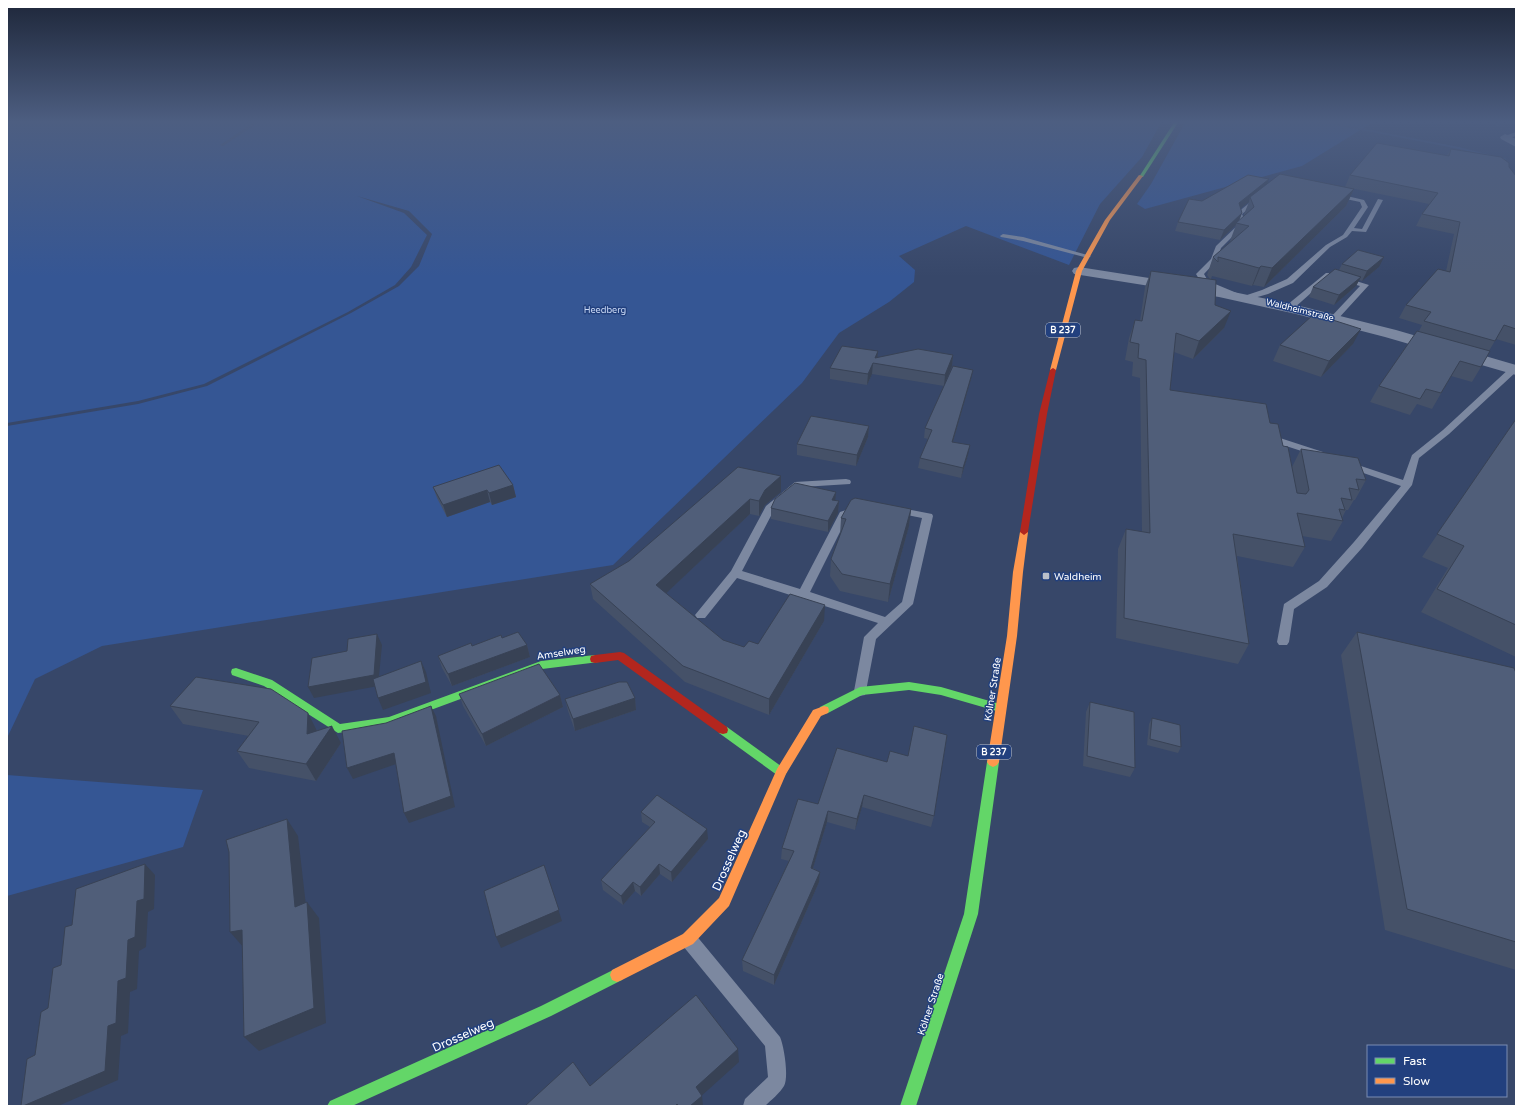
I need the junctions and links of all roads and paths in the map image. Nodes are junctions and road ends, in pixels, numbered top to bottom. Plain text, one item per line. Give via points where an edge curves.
1 (1143, 173) edge
2 (1380, 200) dead end
3 (1350, 229) junction
4 (1003, 236) dead end
5 (1088, 256) junction
6 (1079, 271) junction
7 (1244, 298) junction
8 (1290, 307) junction
9 (1334, 318) junction
10 (1515, 370) edge
11 (1284, 464) edge
12 (846, 482) dead end
13 (1407, 485) junction
14 (864, 507) edge
15 (885, 508) edge
16 (735, 573) junction
17 (803, 594) junction
18 (701, 615) dead end
19 (887, 622) junction
20 (1283, 642) dead end
21 (236, 672) dead end
22 (860, 691) junction
23 (1000, 708) junction
24 (781, 772) junction
25 (688, 939) junction
26 (335, 1106) edge
27 (752, 1106) edge
28 (908, 1106) edge

1 - 5 main road, B 237 via 1108,220
2 - 3 lane via 1364,231
3 - 7 lane via 1345,236 1328,246 1290,281
3 - 7 lane via 1365,207 1362,201 1304,188 1271,188 1239,214 1243,223 1218,247 1214,260 1200,274 1205,282
4 - 5 lane
5 - 6 main road, B 237
6 - 7 street, Waldheimstraße
6 - 23 main road, Kölner Straße / B 237 via 1047,390
7 - 8 street, Waldheimstraße
8 - 9 street, Waldheimstraße
8 - 9 lane via 1328,274 1365,284
9 - 10 street, Waldheimstraße
10 - 13 lane via 1415,457
11 - 13 lane via 1280,441
12 - 16 lane via 799,484 770,508
13 - 20 lane via 1323,584 1288,607
14 - 17 lane via 844,514
15 - 19 lane via 928,516 907,604
16 - 17 lane
16 - 18 lane
17 - 19 lane
19 - 22 lane via 870,637
21 - 24 main road, Amselweg via 268,683 338,729 390,721 541,665 620,656
22 - 23 main road, Drosselweg via 910,686 941,691
22 - 24 main road, Drosselweg via 817,713
23 - 28 main road, Kölner Straße / B 237 via 972,914
24 - 25 main road, Drosselweg via 724,902
25 - 26 main road, Drosselweg via 546,1011
25 - 27 lane via 774,1043 777,1080

